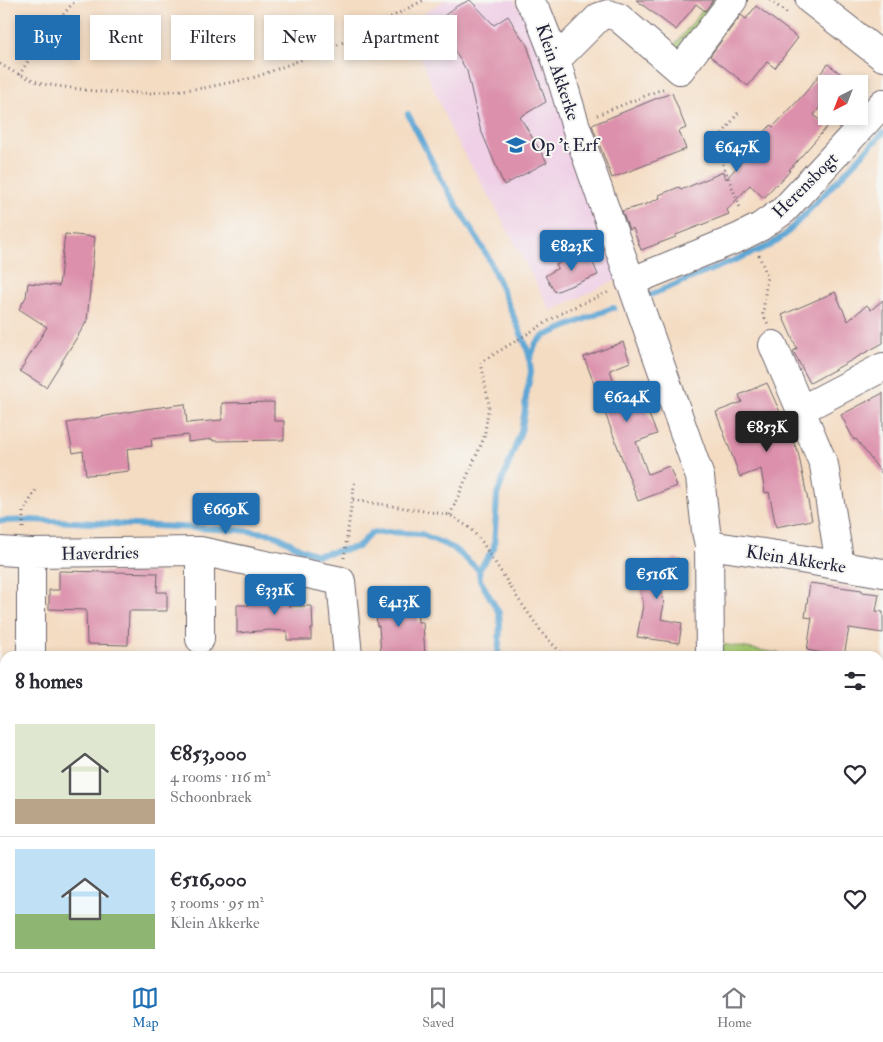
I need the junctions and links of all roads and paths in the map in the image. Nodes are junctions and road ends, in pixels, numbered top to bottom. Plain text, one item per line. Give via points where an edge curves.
1 (76, 0) edge
2 (424, 0) edge
3 (528, 0) edge
4 (733, 0) edge
5 (810, 0) edge
6 (883, 57) edge
7 (556, 60) junction
8 (0, 64) edge
9 (19, 75) junction
10 (665, 88) dead end
11 (883, 103) edge
12 (738, 113) dead end
13 (575, 124) junction
14 (751, 234) junction
15 (630, 282) junction
16 (763, 314) dead end
17 (773, 345) dead end
18 (883, 367) edge
19 (801, 410) junction
20 (355, 479) dead end
21 (36, 490) dead end
22 (353, 500) junction
23 (450, 515) junction
24 (27, 542) junction
25 (709, 545) junction
26 (0, 551) edge
27 (200, 551) junction
28 (344, 560) dead end
29 (840, 566) junction
30 (883, 573) edge
31 (200, 639) dead end
32 (31, 651) edge
33 (348, 651) edge
34 (559, 651) edge
35 (710, 651) edge

1 - 9 path via 40,43
2 - 9 path via 332,48 256,77 204,88 150,93 102,92 42,84
3 - 7 street, Klein Akkerke via 538,14
4 - 7 street via 680,70 618,17 608,14 599,17
5 - 6 street
7 - 13 street, Klein Akkerke
8 - 9 path
10 - 13 path
11 - 14 street, Herensbogt via 784,210
12 - 14 path via 715,144
13 - 15 street, Klein Akkerke
14 - 15 street, Herensbogt
14 - 16 path via 767,276
15 - 23 path via 565,311 481,362 489,405 484,438
15 - 25 street, Klein Akkerke via 700,477
17 - 19 street
18 - 19 street
19 - 29 street via 824,465
20 - 22 path
21 - 24 path via 23,512
22 - 23 path
22 - 28 path
23 - 34 path via 470,528 482,542 543,634
24 - 26 street, Haverdries
24 - 27 street, Haverdries
24 - 32 street
25 - 29 street, Klein Akkerke
25 - 35 street, Klein Akkerke
27 - 31 street
27 - 33 street, Haverdries via 341,581
29 - 30 street, Klein Akkerke

